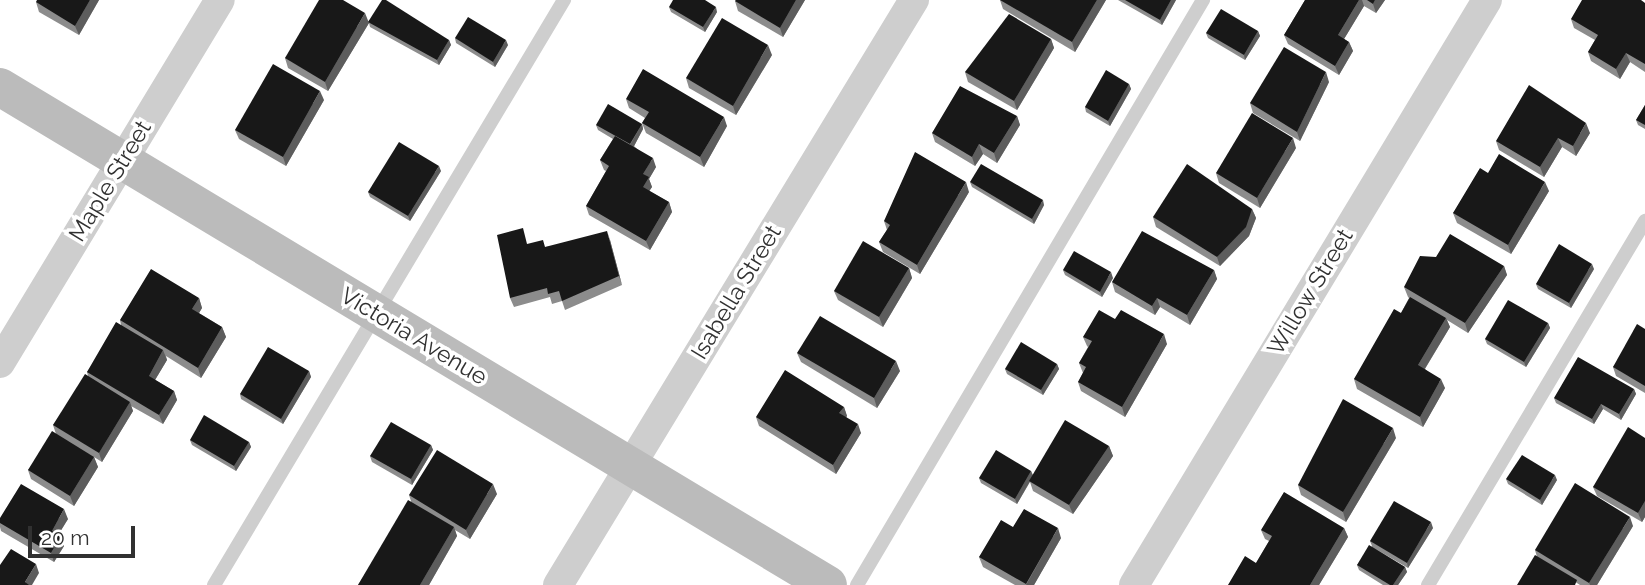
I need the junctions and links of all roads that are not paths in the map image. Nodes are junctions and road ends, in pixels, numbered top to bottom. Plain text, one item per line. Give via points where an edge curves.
1 (220, 0) edge
2 (565, 0) edge
3 (914, 0) edge
4 (1203, 0) edge
5 (1487, 0) edge
6 (0, 87) edge
7 (122, 161) junction
8 (1645, 221) edge
9 (378, 313) junction
10 (0, 363) edge
11 (630, 466) junction
12 (214, 585) edge
13 (558, 585) edge
14 (828, 585) edge
15 (857, 585) edge
16 (1134, 585) edge
17 (1428, 585) edge

1 - 7 street, Maple Street
2 - 9 lane
3 - 11 street, Isabella Street
4 - 15 lane
5 - 16 street, Willow Street
6 - 7 street, Victoria Avenue
7 - 9 street, Victoria Avenue
7 - 10 street, Maple Street
8 - 17 lane
9 - 11 street, Victoria Avenue
9 - 12 lane
11 - 13 street, Isabella Street
11 - 14 street, Victoria Avenue

